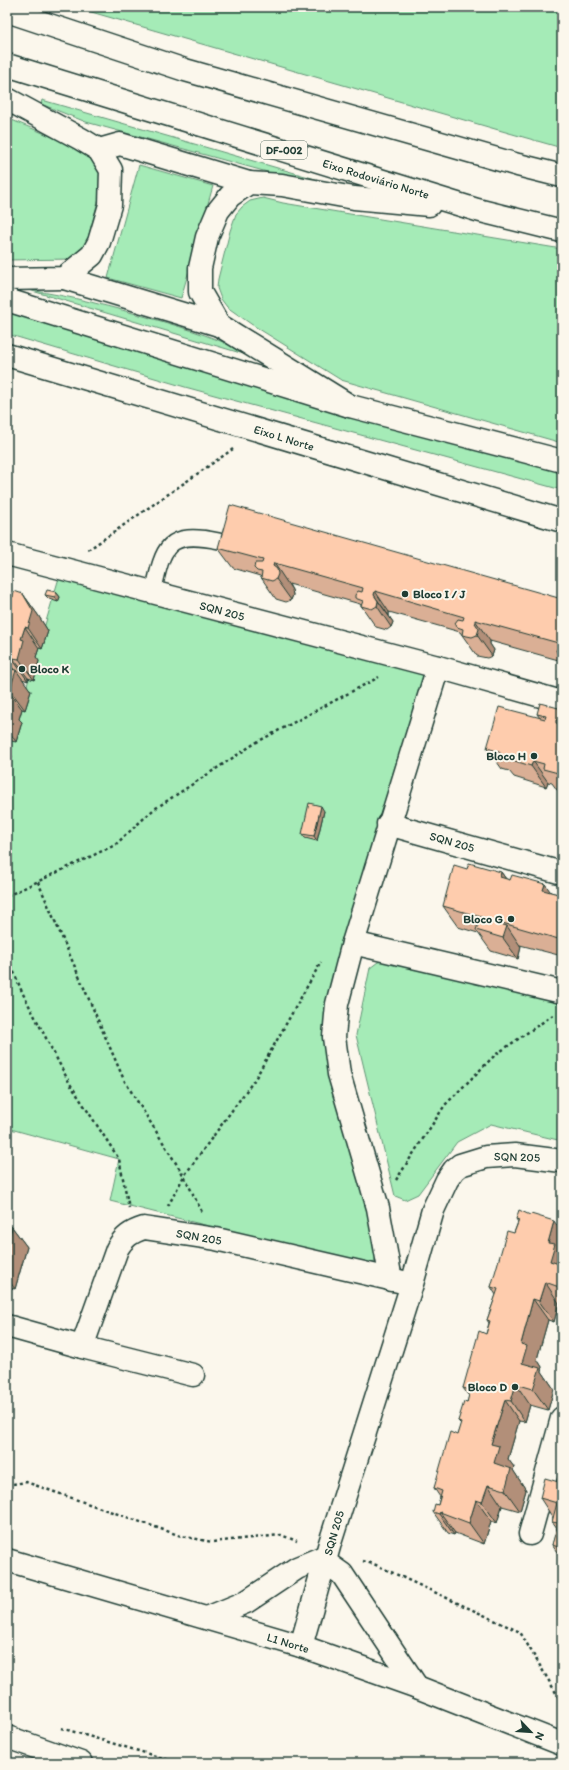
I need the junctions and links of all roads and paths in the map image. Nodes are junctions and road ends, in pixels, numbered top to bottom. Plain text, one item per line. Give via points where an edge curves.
1 (7, 11) edge
2 (7, 65) edge
3 (7, 99) edge
4 (99, 150) junction
5 (562, 176) edge
6 (249, 183) junction
7 (476, 210) junction
8 (562, 231) edge
9 (64, 278) junction
10 (7, 279) edge
11 (7, 300) edge
12 (219, 325) junction
13 (7, 355) edge
14 (350, 406) junction
15 (259, 430) junction
16 (562, 461) edge
17 (562, 521) edge
18 (219, 541) edge
19 (7, 554) edge
20 (62, 569) junction
21 (153, 593) junction
22 (410, 660) junction
23 (438, 667) junction
24 (562, 702) edge
25 (388, 824) junction
26 (562, 873) edge
27 (38, 882) junction
28 (7, 896) edge
29 (353, 943) junction
30 (7, 955) edge
31 (324, 955) dead end
32 (562, 992) edge
33 (556, 1013) dead end
34 (562, 1161) edge
35 (184, 1176) junction
36 (378, 1208) junction
37 (156, 1230) junction
38 (133, 1231) junction
39 (216, 1239) junction
40 (391, 1280) junction
41 (412, 1284) junction
42 (7, 1326) edge
43 (82, 1348) junction
44 (193, 1375) dead end
45 (562, 1418) edge
46 (530, 1534) dead end
47 (326, 1559) junction
48 (7, 1560) edge
49 (207, 1618) junction
50 (301, 1646) junction
51 (417, 1687) junction
52 (59, 1727) dead end
53 (7, 1737) edge
54 (562, 1744) edge
55 (81, 1763) edge
56 (179, 1763) edge

1 - 5 main road via 185,70
2 - 7 main road, Eixo Rodoviário Norte / DF-002
3 - 4 main road
4 - 6 main road via 120,144
4 - 9 main road via 111,170 110,205 100,242 92,255
6 - 7 main road via 282,185 354,198
6 - 12 main road via 230,196 218,211 207,237 200,268 200,292
7 - 8 main road, Eixo Rodoviário Norte / DF-002
9 - 10 main road
9 - 12 main road
11 - 14 main road
12 - 14 main road
13 - 15 main road, Eixo L Norte
14 - 16 main road
15 - 17 main road, Eixo L Norte
15 - 20 path
18 - 21 lane via 198,536 172,543 162,554
19 - 20 main road, SQN 205
20 - 21 main road, SQN 205
21 - 22 main road, SQN 205
22 - 23 main road, SQN 205
22 - 27 path via 257,742 153,810 115,845
23 - 24 main road, SQN 205
23 - 25 main road
25 - 26 main road, SQN 205
25 - 29 main road
27 - 28 path
27 - 35 path via 124,1080
29 - 32 main road
29 - 36 main road via 337,1004 334,1037 339,1074
30 - 38 path via 22,992 70,1084 119,1159
31 - 35 path via 255,1080
33 - 36 path via 495,1055 445,1104
34 - 41 main road, SQN 205 via 500,1155 486,1156 460,1165 447,1180 434,1210
35 - 37 path
35 - 39 path
36 - 40 main road
37 - 38 main road, SQN 205 via 144,1228
37 - 39 main road, SQN 205
38 - 43 main road via 123,1238 117,1249
39 - 40 main road, SQN 205
40 - 41 main road, SQN 205
41 - 47 main road, SQN 205
42 - 43 main road
43 - 44 main road
45 - 46 main road
47 - 49 main road via 297,1568 246,1602
47 - 50 main road, SQN 205
47 - 51 main road via 342,1574
48 - 49 main road, L1 Norte
49 - 50 main road, L1 Norte
50 - 51 main road, L1 Norte
51 - 54 main road, L1 Norte
52 - 56 path
53 - 55 main road

